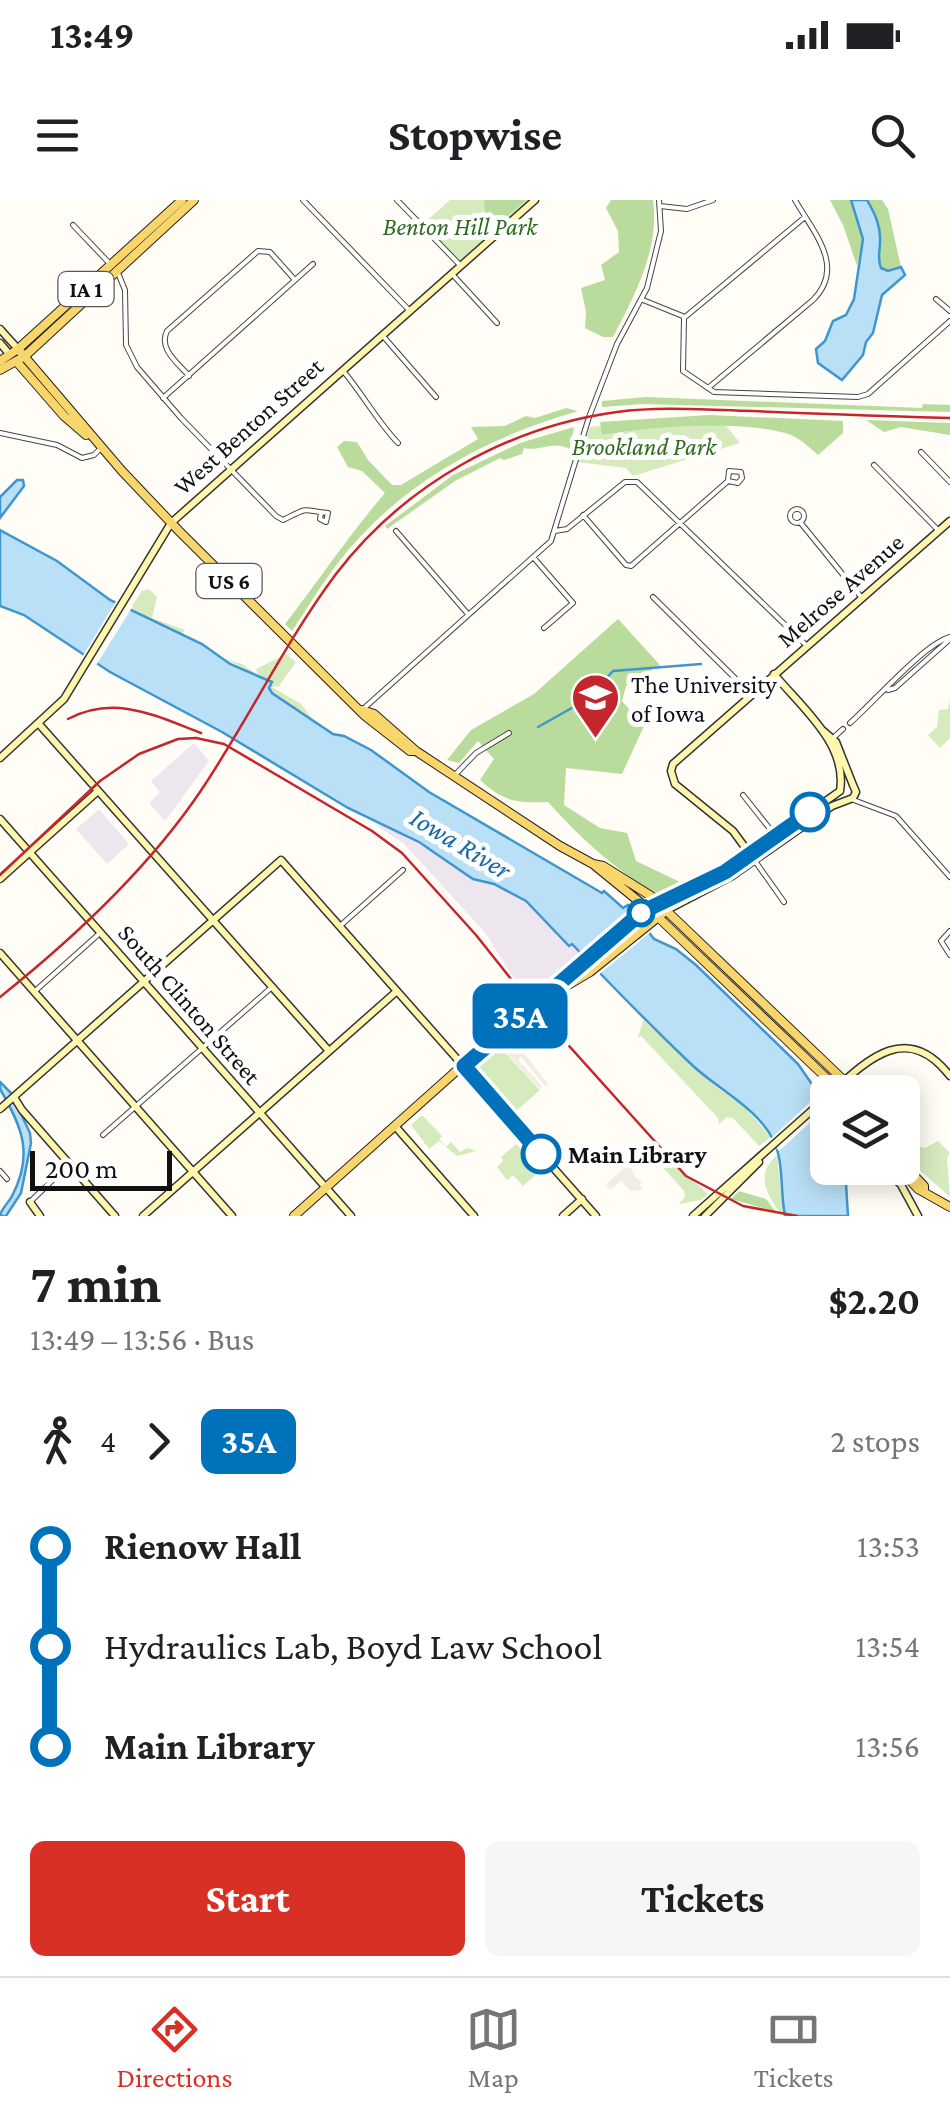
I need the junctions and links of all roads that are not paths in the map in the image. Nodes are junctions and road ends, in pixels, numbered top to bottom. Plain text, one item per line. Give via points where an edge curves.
1 (182, 200) edge
2 (194, 200) edge
3 (303, 200) edge
4 (396, 200) edge
5 (534, 200) edge
6 (713, 200) edge
7 (795, 200) edge
8 (701, 201) edge
9 (659, 203) edge
10 (805, 217) junction
11 (74, 225) dead end
12 (313, 264) dead end
13 (459, 264) junction
14 (115, 269) junction
15 (451, 272) junction
16 (295, 280) junction
17 (936, 298) dead end
18 (642, 300) junction
19 (409, 310) junction
20 (950, 311) edge
21 (685, 317) junction
22 (950, 321) edge
23 (497, 323) dead end
24 (0, 329) edge
25 (382, 334) junction
26 (0, 343) edge
27 (18, 356) junction
28 (0, 361) edge
29 (0, 370) edge
30 (341, 370) junction
31 (189, 376) junction
32 (708, 388) junction
33 (436, 396) dead end
34 (164, 398) junction
35 (0, 433) edge
36 (398, 443) dead end
37 (102, 447) junction
38 (921, 452) dead end
39 (874, 464) dead end
40 (230, 468) junction
41 (728, 481) dead end
42 (950, 482) edge
43 (322, 512) dead end
44 (583, 515) junction
45 (950, 521) edge
46 (800, 522) dead end
47 (172, 523) junction
48 (680, 523) junction
49 (554, 530) junction
50 (396, 531) dead end
51 (938, 531) junction
52 (532, 557) junction
53 (653, 597) dead end
54 (862, 598) junction
55 (468, 613) junction
56 (544, 628) dead end
57 (950, 637) edge
58 (807, 646) junction
59 (774, 674) junction
60 (750, 693) junction
61 (362, 710) junction
62 (38, 723) junction
63 (850, 723) dead end
64 (821, 729) junction
65 (844, 729) dead end
66 (508, 732) dead end
67 (833, 738) junction
68 (0, 758) edge
69 (453, 776) junction
70 (840, 790) junction
71 (98, 792) junction
72 (851, 794) junction
73 (743, 795) dead end
74 (0, 820) edge
75 (778, 839) junction
76 (740, 840) junction
77 (29, 852) junction
78 (752, 858) junction
79 (593, 864) junction
80 (730, 868) junction
81 (403, 870) dead end
82 (950, 877) edge
83 (0, 879) edge
84 (784, 902) dead end
85 (663, 906) junction
86 (648, 908) junction
87 (658, 917) junction
88 (213, 921) junction
89 (340, 926) junction
90 (950, 931) edge
91 (100, 933) junction
92 (0, 954) edge
93 (950, 955) edge
94 (144, 982) junction
95 (272, 986) junction
96 (397, 991) junction
97 (34, 992) junction
98 (537, 1002) junction
99 (78, 1040) junction
100 (202, 1048) junction
101 (329, 1051) junction
102 (464, 1066) junction
103 (820, 1075) edge
104 (840, 1075) edge
105 (851, 1075) edge
106 (950, 1076) edge
107 (14, 1097) junction
108 (136, 1106) junction
109 (2, 1107) edge
110 (259, 1113) junction
111 (810, 1116) edge
112 (395, 1126) junction
113 (103, 1135) dead end
114 (763, 1156) junction
115 (70, 1164) junction
116 (0, 1171) edge
117 (192, 1172) junction
118 (8, 1179) dead end
119 (900, 1185) edge
120 (902, 1185) edge
121 (915, 1185) edge
122 (326, 1188) junction
123 (906, 1194) junction
124 (582, 1199) junction
125 (30, 1202) joint
126 (950, 1207) edge
127 (40, 1216) edge
128 (115, 1216) edge
129 (143, 1216) edge
130 (232, 1216) edge
131 (294, 1216) edge
132 (351, 1216) edge
133 (474, 1216) edge
134 (563, 1216) edge
135 (596, 1216) edge
136 (693, 1216) edge
137 (704, 1216) edge
138 (918, 1216) edge

1 - 14 main road, IA 1
2 - 14 main road, IA 1
3 - 19 street
4 - 13 street
5 - 13 street, West Benton Street
6 - 8 street
7 - 10 street
8 - 9 street via 687,209
9 - 18 street via 659,242
10 - 21 street
10 - 32 street via 828,259 825,286
11 - 14 street
12 - 16 street
13 - 15 street, West Benton Street
14 - 27 main road, IA 1
14 - 34 street via 126,290 128,352
15 - 19 street, West Benton Street
15 - 23 street
16 - 31 street
16 - 31 street via 272,254 258,250 196,305 163,338
17 - 20 street
18 - 21 street
18 - 49 street via 616,344
19 - 25 street, West Benton Street
21 - 32 street via 683,371
22 - 32 street via 864,396
24 - 27 street
25 - 30 street, West Benton Street
25 - 33 street
26 - 27 street
27 - 28 main road
27 - 29 main road
27 - 37 main road, US 6
30 - 36 street
30 - 40 street, West Benton Street
31 - 34 street
34 - 40 street
35 - 37 street via 57,445 82,458
37 - 47 main road, US 6
38 - 42 street
39 - 51 street
40 - 43 street via 283,520 302,509
40 - 47 street, West Benton Street
41 - 48 street
44 - 48 street via 624,482 634,482
44 - 48 street via 634,565
44 - 49 street
45 - 51 street, Melrose Avenue
46 - 54 street
47 - 61 main road, US 6
47 - 62 street, West Benton Street via 76,683
48 - 58 street
49 - 52 street
50 - 55 street
51 - 54 street, Melrose Avenue
52 - 55 street
52 - 56 street via 573,603
53 - 60 street
54 - 58 street, Melrose Avenue
55 - 61 street
57 - 63 street
58 - 59 street, Melrose Avenue
59 - 60 street, Melrose Avenue
59 - 64 street
60 - 76 street, Melrose Avenue via 678,757 671,771 675,784
61 - 69 main road, US 6
62 - 68 street, West Benton Street
62 - 71 street
64 - 67 street
64 - 70 street via 838,763
65 - 67 street
66 - 69 street
67 - 72 street
69 - 79 main road, US 6
70 - 72 street
70 - 72 street via 846,784
70 - 75 street
71 - 77 street
71 - 88 street
72 - 75 street
72 - 82 street via 896,816
73 - 75 street
74 - 77 street, South Clinton Street
75 - 78 street
76 - 78 street
76 - 80 street via 741,854
77 - 83 street
77 - 91 street, South Clinton Street
78 - 80 street
78 - 84 street
78 - 85 street
79 - 85 main road, US 6
79 - 86 main road, US 6
80 - 85 street
81 - 89 street
85 - 86 street
85 - 87 main road
85 - 104 main road, US 6
86 - 87 main road, US 6
86 - 98 main road
87 - 98 main road via 590,972
87 - 103 main road, US 6
88 - 89 street via 281,860
88 - 94 street
88 - 95 street
89 - 96 street
90 - 93 street via 941,944
91 - 94 street, South Clinton Street
91 - 97 street
92 - 97 street
94 - 99 street
94 - 100 street, South Clinton Street
95 - 100 street
95 - 101 street
96 - 101 street
96 - 102 street
97 - 99 street
98 - 102 main road
99 - 107 street
99 - 108 street
100 - 108 street
100 - 110 street, South Clinton Street
101 - 110 street
102 - 112 main road
102 - 124 street
105 - 106 street via 878,1054 904,1049 932,1055
107 - 109 street
107 - 115 street
108 - 113 street
108 - 117 street
110 - 117 street
110 - 122 street, South Clinton Street
111 - 114 street
112 - 122 main road
112 - 133 street
114 - 136 street
114 - 137 street
115 - 125 street
115 - 128 street
116 - 118 street
117 - 129 street
117 - 130 street
119 - 123 street
120 - 123 street
121 - 126 main road
122 - 131 main road
122 - 132 street, South Clinton Street
123 - 138 street
124 - 134 street
124 - 135 street
125 - 127 street

